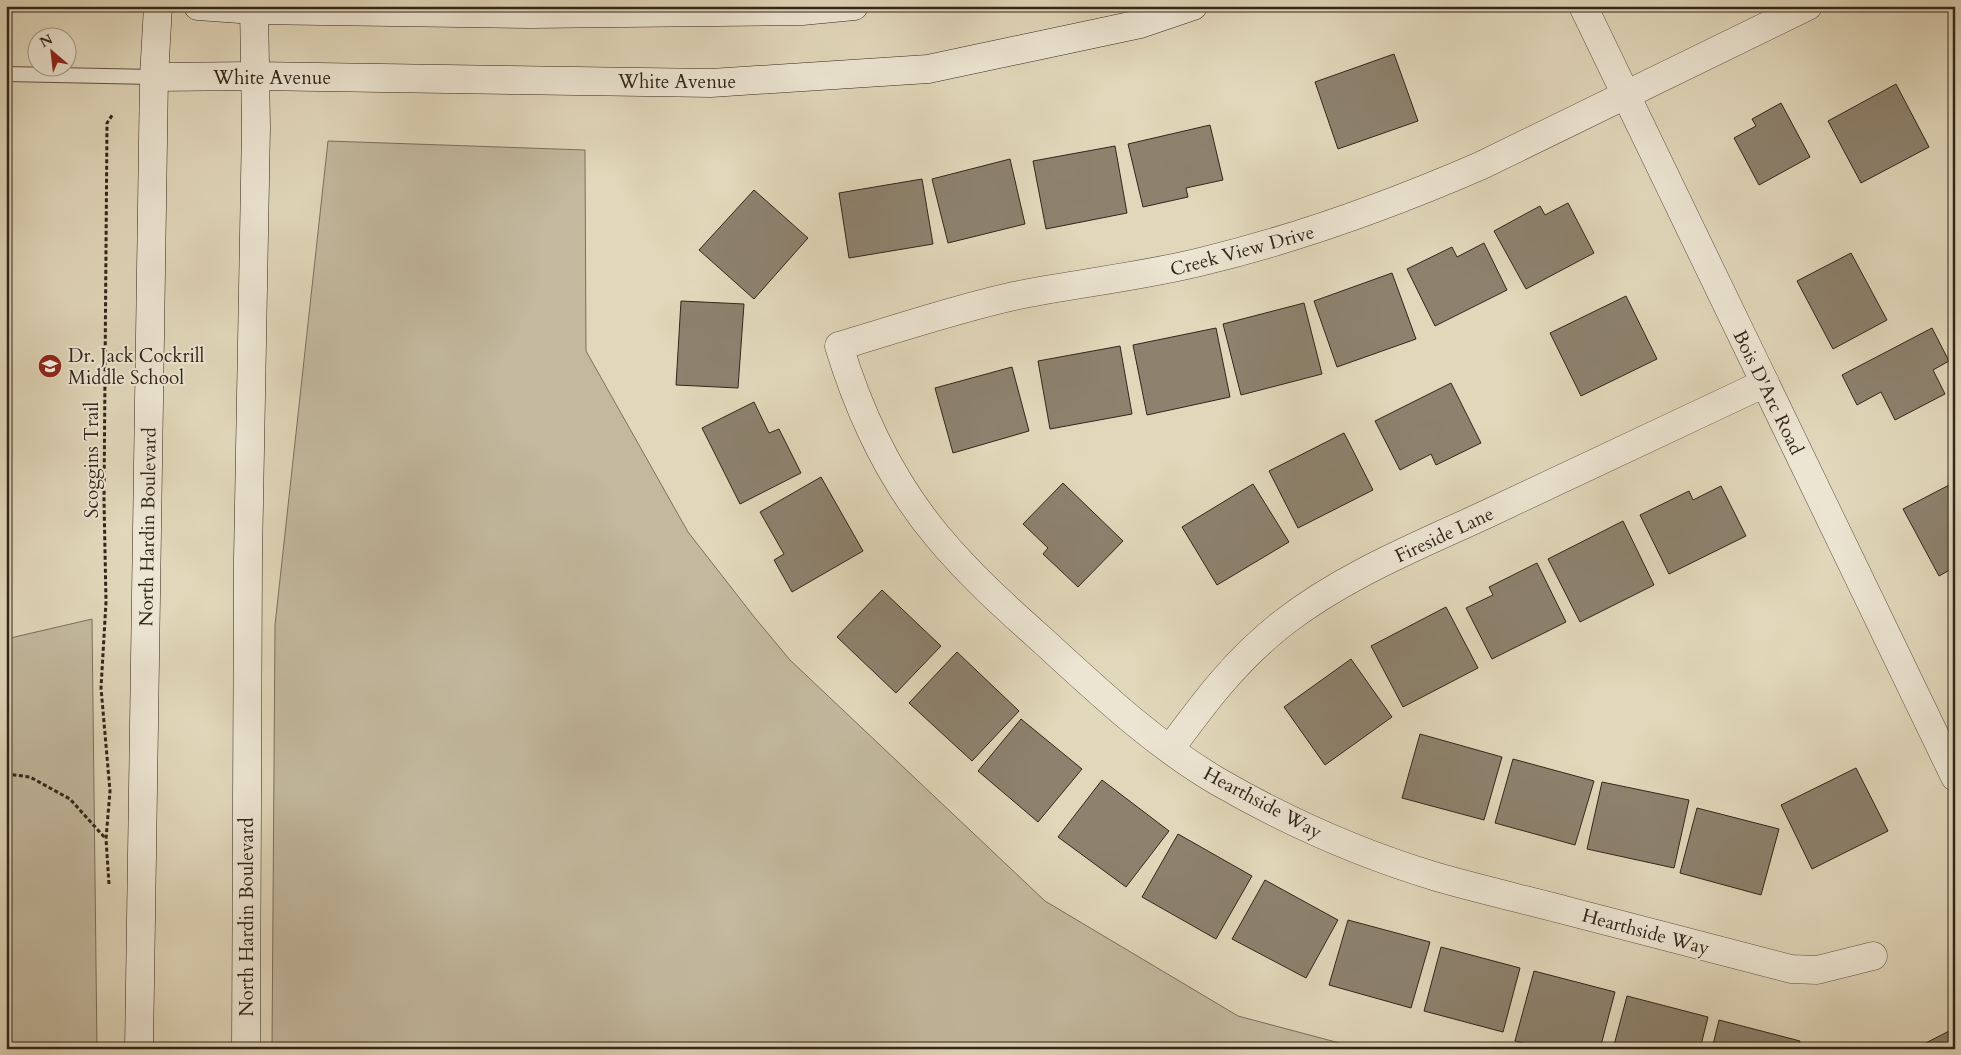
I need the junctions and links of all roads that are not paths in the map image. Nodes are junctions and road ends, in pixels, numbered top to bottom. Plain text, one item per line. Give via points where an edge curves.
1 (158, 6) edge
2 (198, 6) edge
3 (854, 6) edge
4 (1193, 6) edge
5 (1583, 6) edge
6 (1808, 6) edge
7 (254, 8) edge
8 (6, 74) edge
9 (255, 76) junction
10 (154, 77) junction
11 (1626, 96) junction
12 (839, 346) joint
13 (1765, 383) junction
14 (1170, 749) junction
15 (1955, 777) edge
16 (1873, 956) dead end
17 (139, 1049) edge
18 (246, 1049) edge

1 - 10 street, North Hardin Boulevard
2 - 7 street
3 - 7 street via 802,11 531,14
4 - 9 street, White Avenue via 1140,24 928,69 712,82
5 - 11 street, Bois D'Arc Road
6 - 11 street, Creek View Drive
7 - 9 street, North Hardin Boulevard
8 - 10 lane
9 - 10 street, White Avenue
9 - 18 street, North Hardin Boulevard via 248,558
10 - 17 street, North Hardin Boulevard
11 - 12 street, Creek View Drive via 1428,189 1317,231 1152,274 1014,296
11 - 13 street, Bois D'Arc Road
12 - 14 street, Hearthside Way via 855,395 877,442 936,535 992,594 1119,710
13 - 14 street, Fireside Lane via 1341,584 1283,624 1239,663 1208,697
13 - 15 street, Bois D'Arc Road
14 - 16 street, Hearthside Way via 1214,779 1296,822 1338,841 1435,876 1791,969 1817,970

